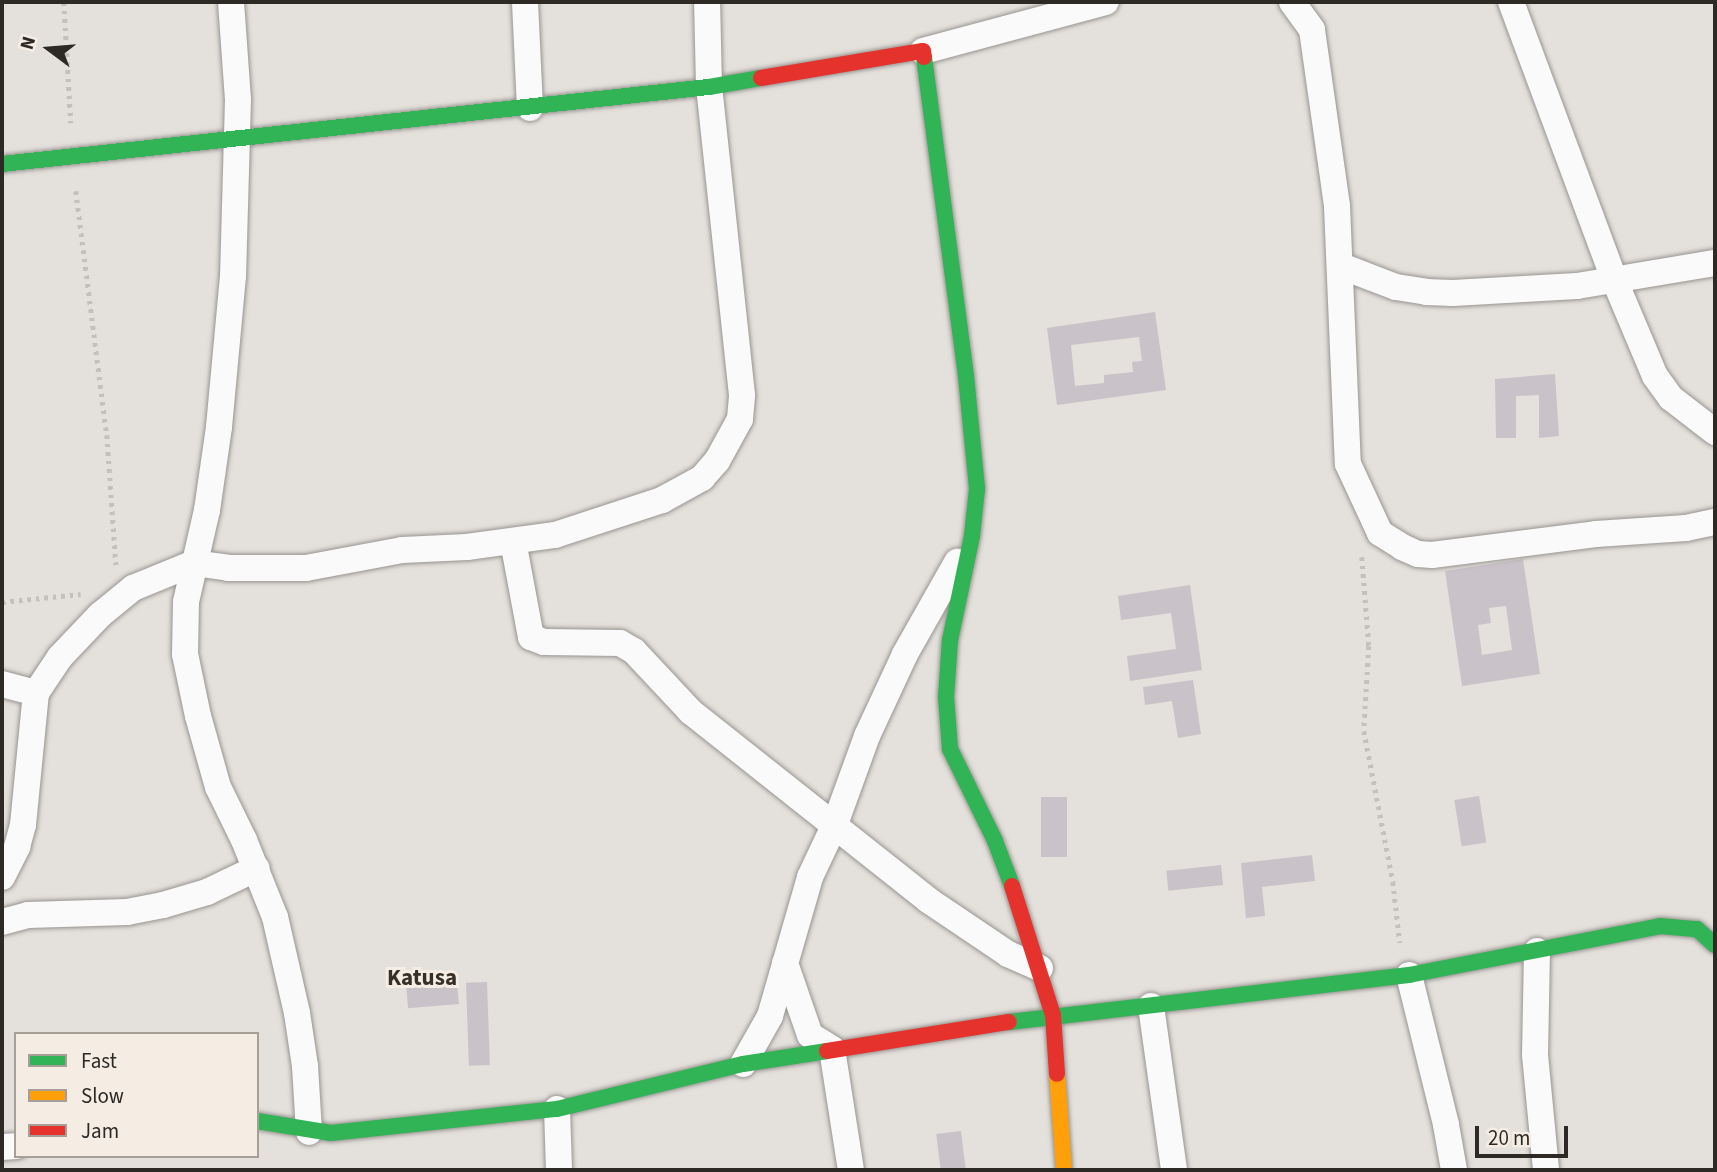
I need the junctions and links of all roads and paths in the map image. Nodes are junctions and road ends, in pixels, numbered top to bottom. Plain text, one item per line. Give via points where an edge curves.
1 (64, 2) edge
2 (231, 2) edge
3 (525, 2) edge
4 (707, 2) edge
5 (1106, 2) edge
6 (1292, 2) edge
7 (1312, 2) edge
8 (1511, 2) edge
9 (1312, 30) junction
10 (923, 51) junction
11 (709, 87) junction
12 (530, 108) junction
13 (237, 141) junction
14 (72, 158) junction
15 (2, 164) edge
16 (1715, 263) edge
17 (1341, 266) junction
18 (1614, 279) junction
19 (1715, 432) edge
20 (1715, 522) edge
21 (972, 536) junction
22 (513, 541) junction
23 (1359, 544) dead end
24 (194, 563) junction
25 (133, 588) junction
26 (85, 593) dead end
27 (2, 602) edge
28 (2, 684) edge
29 (36, 693) junction
30 (14, 778) edge
31 (835, 824) junction
32 (257, 869) junction
33 (2, 877) edge
34 (2, 922) edge
35 (1715, 945) edge
36 (1537, 950) junction
37 (785, 963) junction
38 (1040, 968) junction
39 (1409, 975) junction
40 (1151, 1006) junction
41 (1054, 1016) junction
42 (832, 1049) junction
43 (743, 1064) junction
44 (557, 1109) junction
45 (259, 1121) edge
46 (309, 1132) junction
47 (559, 1170) edge
48 (851, 1170) edge
49 (1064, 1170) edge
50 (1174, 1170) edge
51 (1454, 1170) edge
52 (1546, 1170) edge

1 - 14 path
2 - 13 street
3 - 12 street
4 - 11 street
5 - 10 street
6 - 9 street
7 - 9 street
8 - 18 street
9 - 17 street
10 - 11 street
10 - 21 street via 967,376 977,489
11 - 12 street
11 - 22 street via 742,395 740,419 702,478 662,500 555,535
12 - 13 street
13 - 14 street
13 - 24 street via 233,276 219,427
14 - 15 street
14 - 25 path via 107,435 117,589
16 - 18 street
17 - 18 street via 1378,282 1426,292 1577,286
17 - 20 street via 1348,464 1380,533 1418,554 1432,555
18 - 19 street via 1655,376 1671,398
21 - 31 street via 905,654 872,724
21 - 38 street via 950,640 946,697 950,749 995,841
22 - 24 street via 402,550 306,568
22 - 31 street via 531,637 544,642 620,643 634,651 691,712
23 - 39 path via 1369,646 1364,731 1393,883 1396,929
24 - 25 street
24 - 32 street via 184,629 189,680 218,787
25 - 29 street via 60,657
26 - 27 path
28 - 29 street
29 - 30 street
30 - 33 street via 23,825
31 - 37 street via 810,877
31 - 38 street via 957,921 1008,954
32 - 34 street via 207,892 163,905 127,912 28,915
32 - 46 street via 289,974 305,1066
35 - 36 street via 1697,929 1678,925
36 - 39 street
36 - 52 street via 1535,1055
37 - 42 street via 810,1035
37 - 43 street via 769,1016
38 - 41 street
39 - 40 street
39 - 51 street
40 - 41 street
40 - 50 street
41 - 42 street
41 - 49 street
42 - 43 street
42 - 48 street
43 - 44 street
44 - 46 street via 357,1132
44 - 47 street
45 - 46 street

